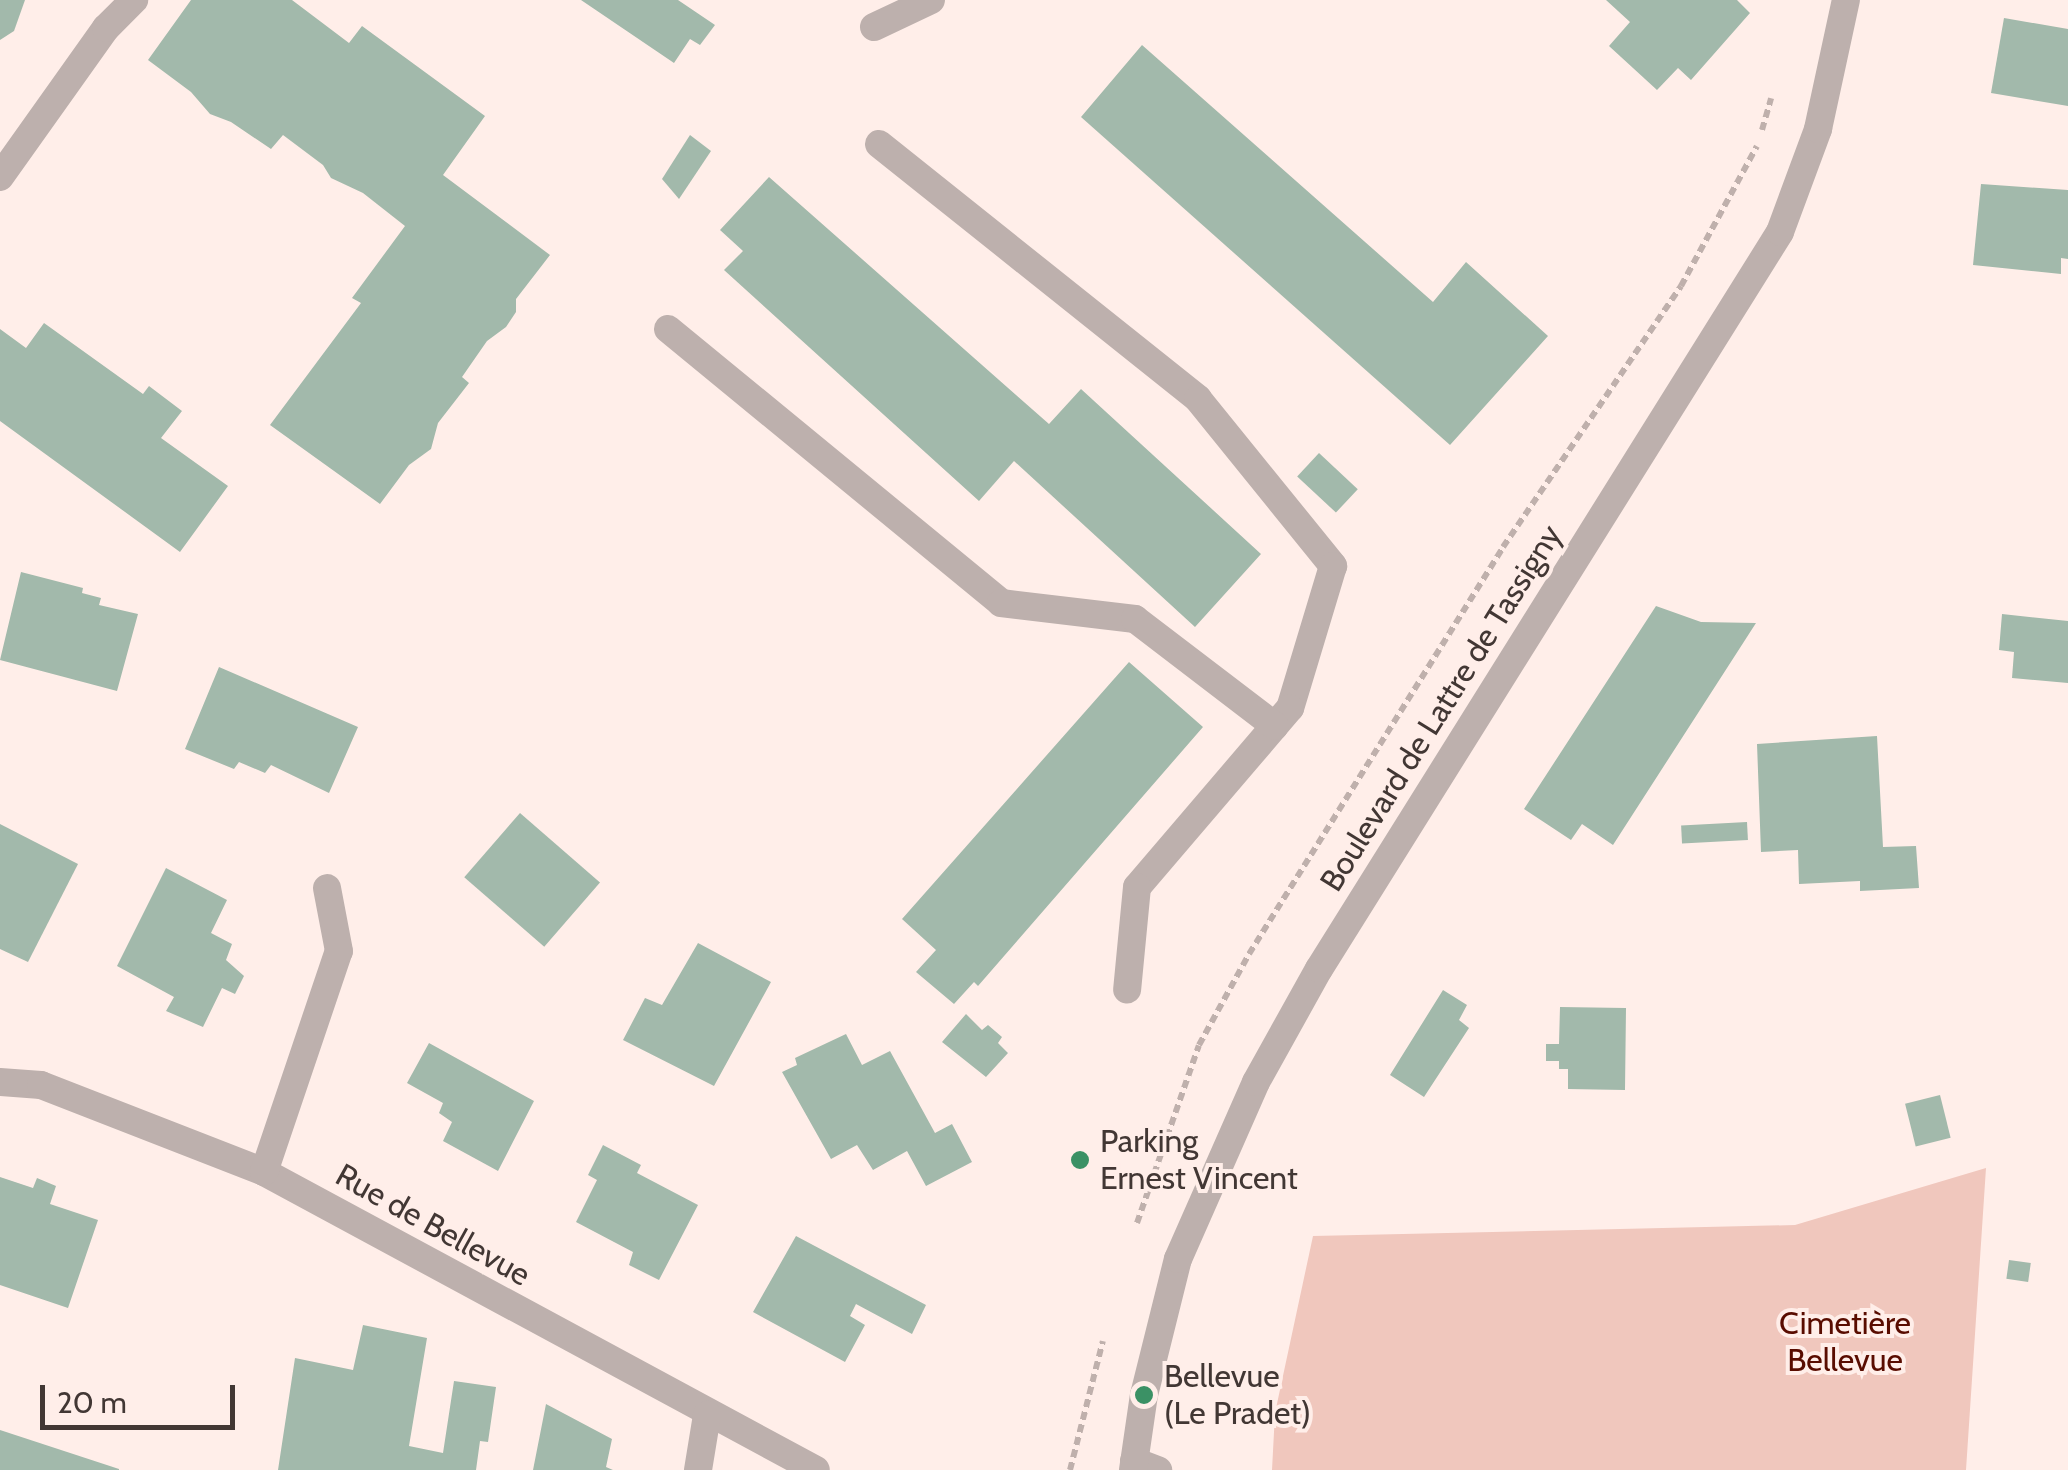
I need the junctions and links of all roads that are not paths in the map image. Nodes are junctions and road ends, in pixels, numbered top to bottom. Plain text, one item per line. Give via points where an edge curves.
1 (134, 0) edge
2 (931, 0) edge
3 (1846, 0) edge
4 (874, 27) dead end
5 (879, 144) dead end
6 (0, 177) edge
7 (668, 329) dead end
8 (1276, 726) junction
9 (327, 888) dead end
10 (1126, 990) dead end
11 (0, 1082) edge
12 (264, 1172) junction
13 (707, 1415) junction
14 (1142, 1467) edge
15 (698, 1470) edge
16 (816, 1470) edge

1 - 6 street via 106,28
2 - 4 street
3 - 14 street, Boulevard de Lattre de Tassigny via 1818,129 1780,232 1319,969 1256,1082 1178,1259 1144,1396
5 - 8 street via 1198,400 1333,566 1290,708
7 - 8 street via 1001,602 1135,619
8 - 10 street via 1137,887
9 - 12 street via 339,952
11 - 12 street, Rue de Bellevue via 40,1086
12 - 13 street, Rue de Bellevue
13 - 15 street
13 - 16 street, Rue de Bellevue

